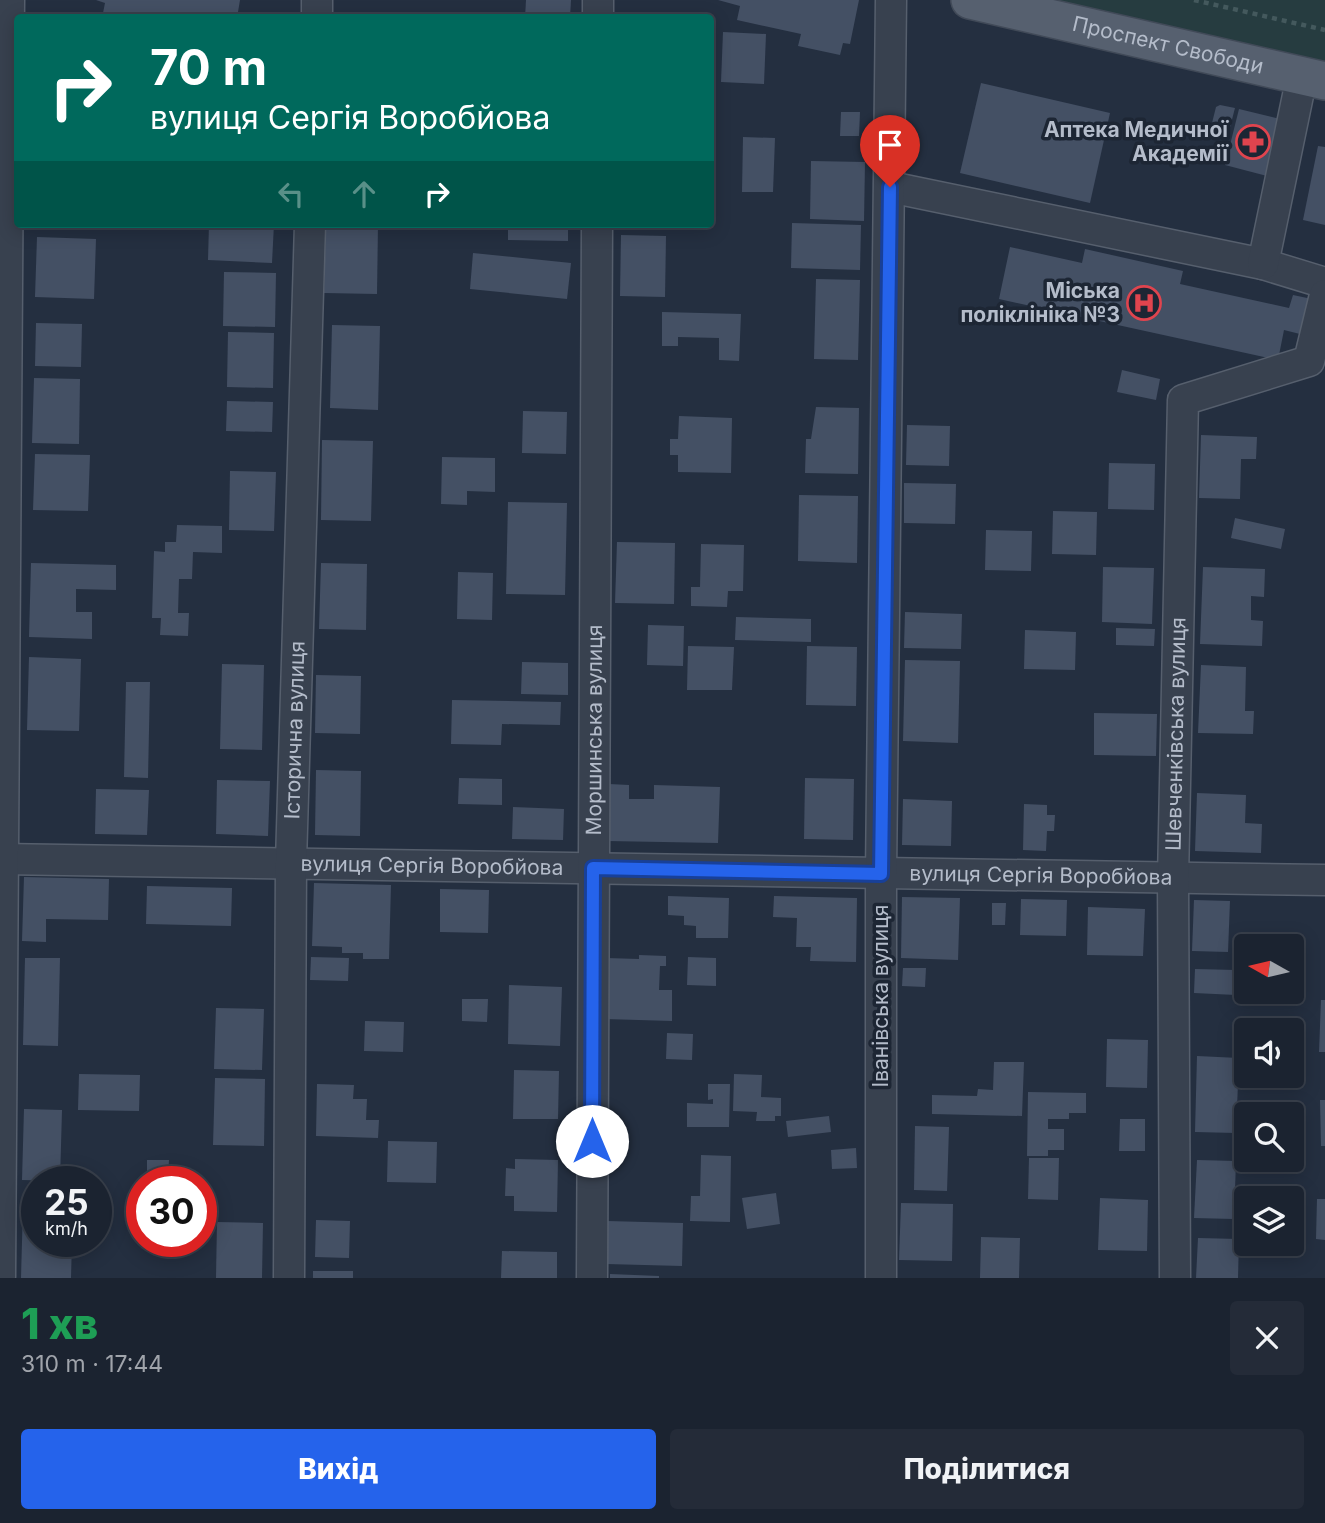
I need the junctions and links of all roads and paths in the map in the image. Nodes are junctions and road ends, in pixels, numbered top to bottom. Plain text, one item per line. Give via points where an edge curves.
1 (9, 0) edge
2 (891, 0) edge
3 (970, 0) edge
4 (1194, 0) edge
5 (1205, 1) edge
6 (1325, 30) edge
7 (1314, 78) edge
8 (890, 187) junction
9 (310, 228) edge
10 (597, 228) edge
11 (1263, 264) junction
12 (1325, 283) edge
13 (1325, 295) edge
14 (3, 860) edge
15 (291, 862) junction
16 (593, 868) junction
17 (881, 874) junction
18 (1172, 879) junction
19 (1325, 880) edge
20 (0, 1276) edge
21 (289, 1278) edge
22 (592, 1278) edge
23 (881, 1278) edge
24 (1175, 1278) edge

1 - 14 street
2 - 8 street, Іванівська вулиця
3 - 7 main road, Проспект Свободи
4 - 5 path
5 - 6 path
7 - 11 street
8 - 11 street
8 - 17 street, Іванівська вулиця
9 - 15 street, Історична вулиця
10 - 16 street, Моршинська вулиця
11 - 12 street
13 - 18 street, Шевченківська вулиця via 1309,361 1183,400
14 - 15 street, вулиця Сергія Воробйова
14 - 20 street
15 - 16 street, вулиця Сергія Воробйова
15 - 21 street, Історична вулиця
16 - 17 street, вулиця Сергія Воробйова
16 - 22 street, Моршинська вулиця
17 - 18 street, вулиця Сергія Воробйова
17 - 23 street, Іванівська вулиця
18 - 19 street, вулиця Сергія Воробйова
18 - 24 street, Шевченківська вулиця

